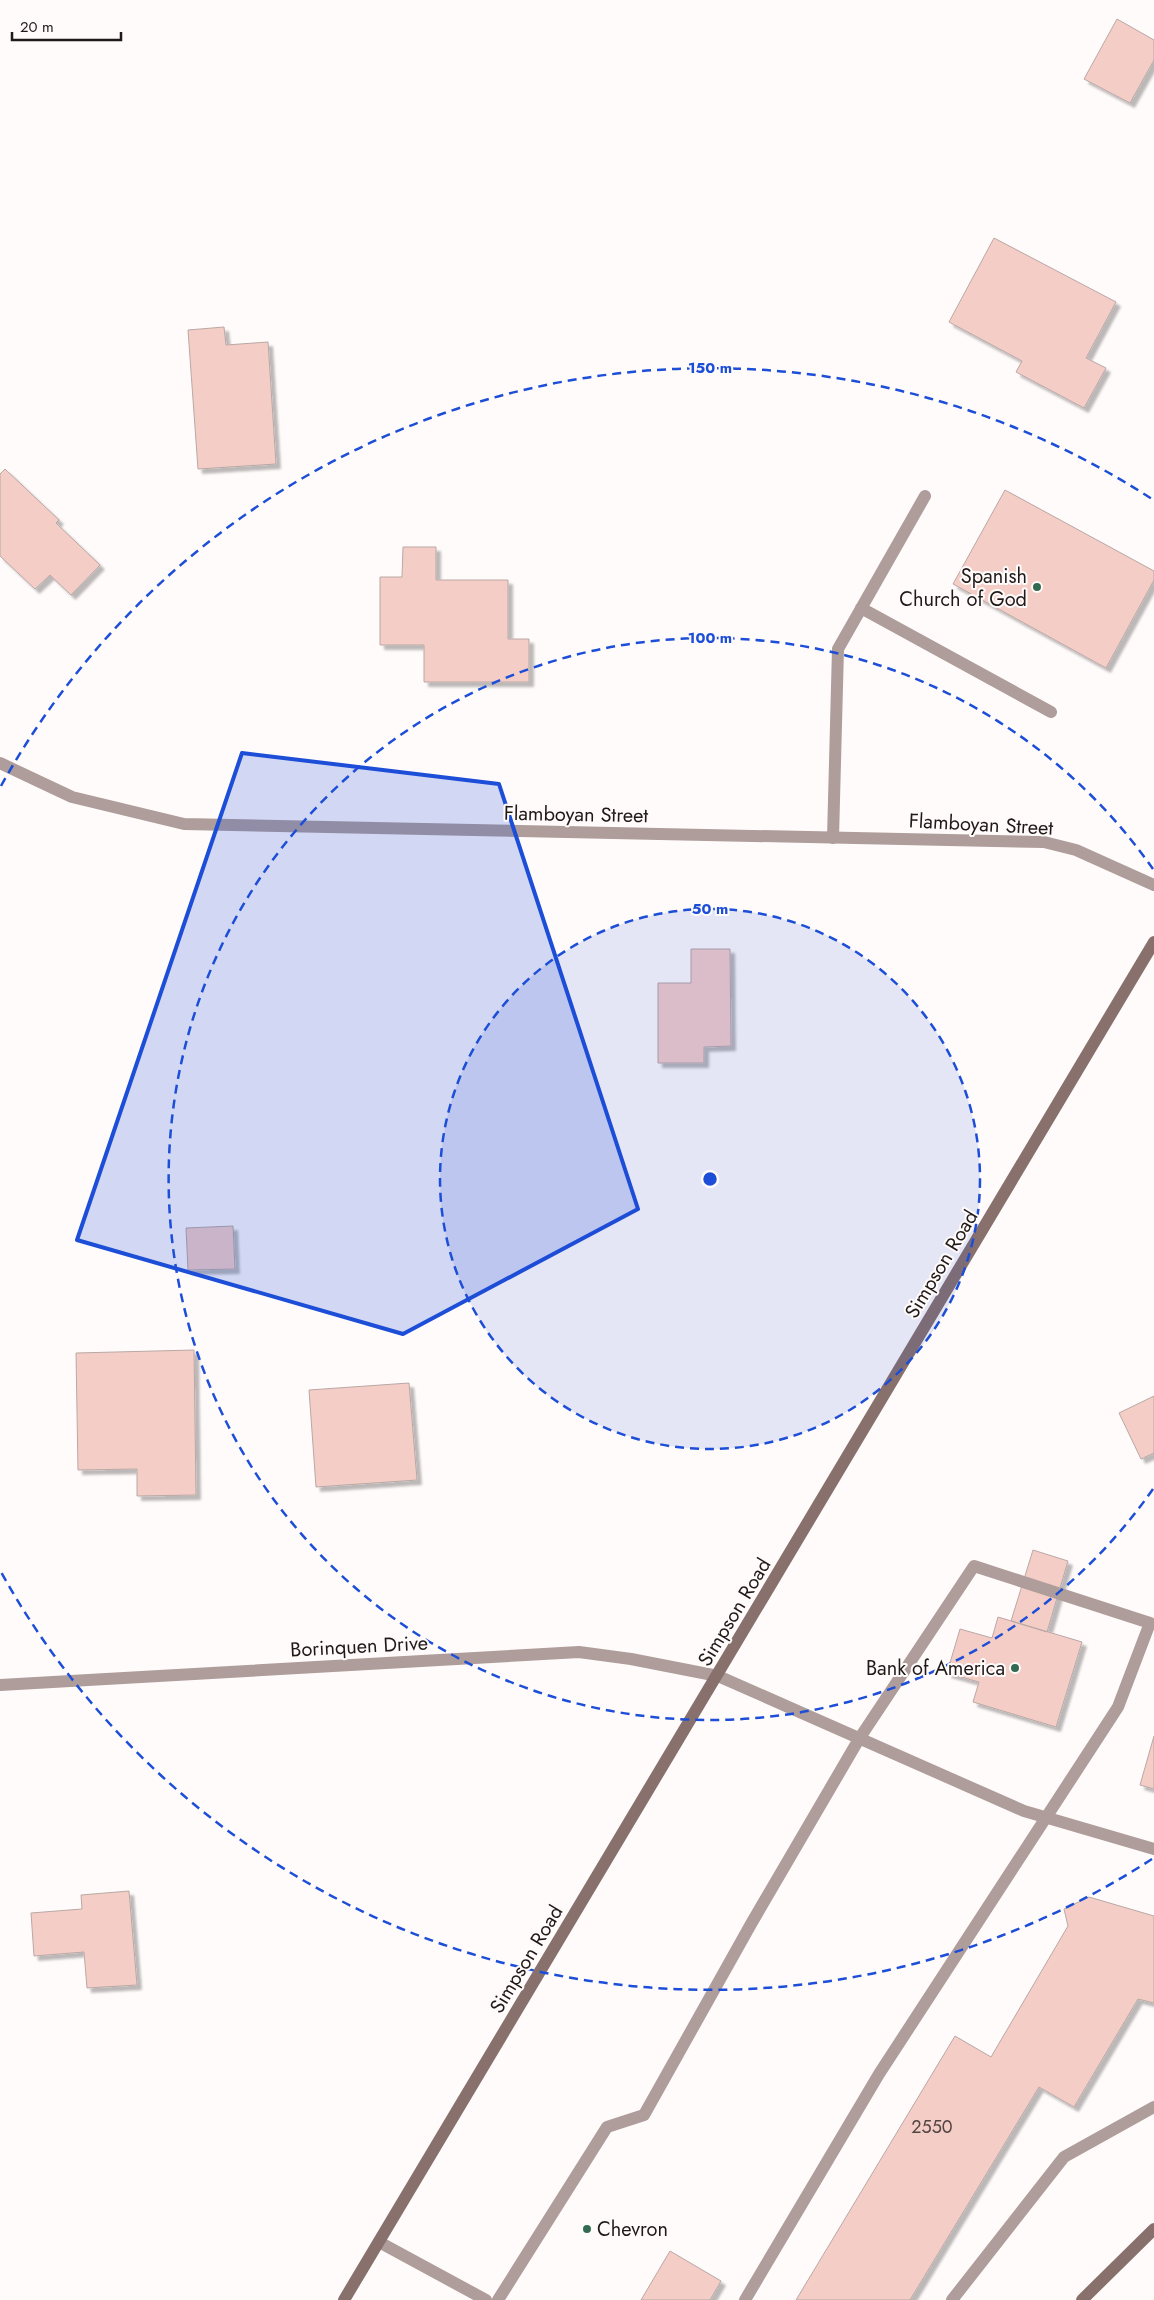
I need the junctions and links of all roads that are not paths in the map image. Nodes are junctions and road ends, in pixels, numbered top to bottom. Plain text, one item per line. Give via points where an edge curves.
1 (925, 496) dead end
2 (861, 608) junction
3 (1051, 712) dead end
4 (0, 763) edge
5 (834, 838) junction
6 (1154, 885) edge
7 (1154, 942) edge
8 (718, 1676) junction
9 (0, 1685) edge
10 (860, 1739) junction
11 (1044, 1818) junction
12 (1154, 1849) edge
13 (1154, 2107) edge
14 (1154, 2229) edge
15 (379, 2242) junction
16 (344, 2300) edge
17 (486, 2300) edge
18 (498, 2300) edge
19 (745, 2300) edge
20 (952, 2300) edge
21 (1082, 2300) edge

1 - 2 street
2 - 3 street
2 - 5 street via 838,649
4 - 5 street, Flamboyan Street via 72,797 184,824
5 - 6 street, Flamboyan Street via 1044,842 1076,850
7 - 8 main road, Simpson Road
8 - 9 street, Borinquen Drive via 631,1658 579,1652
8 - 10 street, Borinquen Drive
8 - 15 main road, Simpson Road
10 - 11 street, Borinquen Drive
10 - 11 street via 974,1566 1150,1623 1118,1707
10 - 18 street via 644,2115 607,2127
11 - 12 street, Borinquen Drive
11 - 19 street via 879,2074
13 - 20 street via 1064,2157
14 - 21 main road
15 - 16 main road, Simpson Road
15 - 17 street

